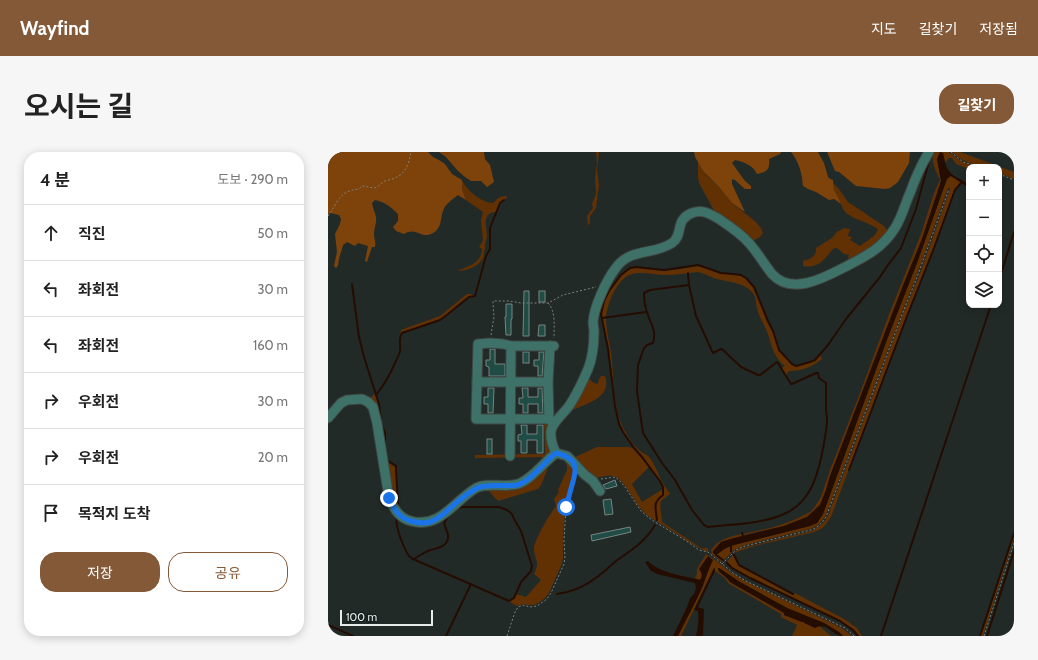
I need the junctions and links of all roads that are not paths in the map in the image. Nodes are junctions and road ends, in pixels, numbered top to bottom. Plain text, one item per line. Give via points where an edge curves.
1 (929, 152) edge
2 (511, 346) junction
3 (511, 381) junction
4 (477, 382) junction
5 (548, 382) junction
6 (328, 418) edge
7 (510, 419) junction
8 (551, 422) junction
9 (556, 453) junction
10 (510, 456) dead end
11 (600, 491) dead end

1 - 8 street via 896,227 882,244 872,253 806,284 777,279 748,242 726,223 709,213 693,213 685,217 674,242 623,260 614,270 600,298 593,321 592,360 569,406
2 - 3 street
2 - 4 street via 478,344
2 - 5 street via 552,346
3 - 4 street
3 - 5 street
3 - 7 street
4 - 7 street via 476,419
5 - 8 street
6 - 9 street via 347,400 362,399 373,407 389,498 401,517 417,523 435,520 477,488 519,484
7 - 8 street
7 - 10 street
8 - 9 street via 551,438
9 - 11 street via 570,459

